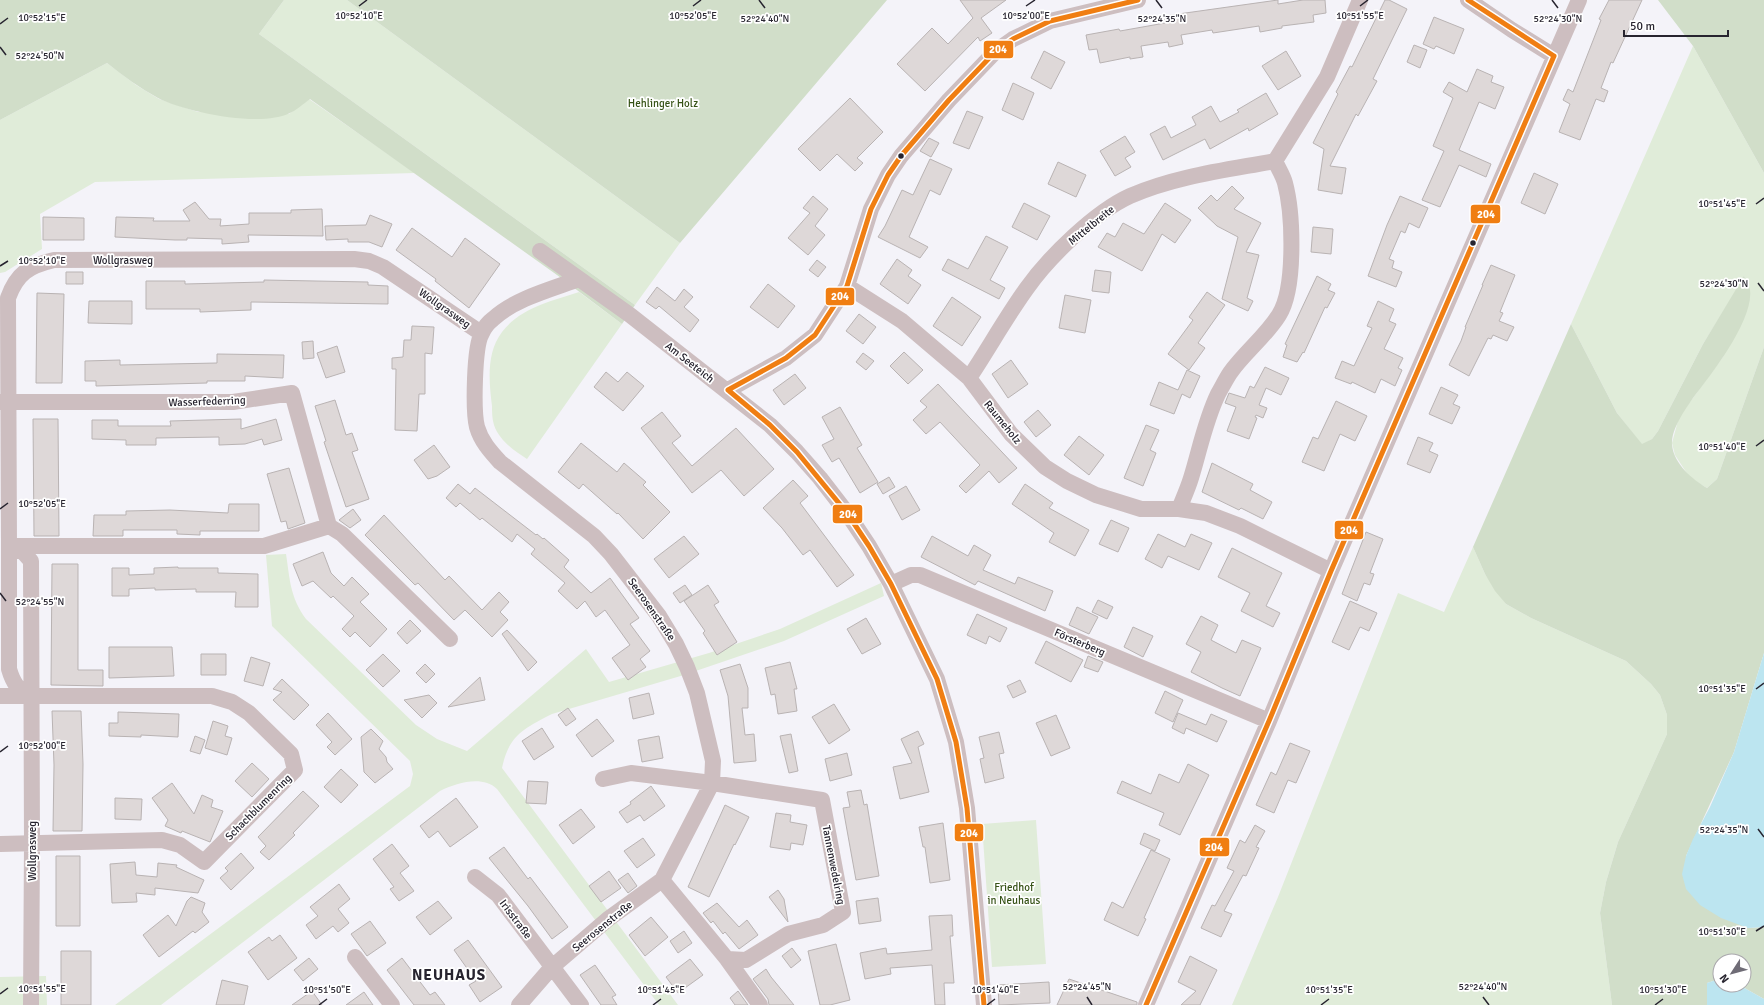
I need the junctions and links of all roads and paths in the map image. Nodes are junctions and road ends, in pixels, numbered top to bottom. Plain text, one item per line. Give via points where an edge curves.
1 (1138, 0) edge
2 (1360, 0) edge
3 (1468, 0) edge
4 (1579, 0) edge
5 (1554, 56) junction
6 (1275, 161) junction
7 (540, 251) dead end
8 (579, 279) junction
9 (847, 286) junction
10 (481, 334) junction
11 (969, 378) junction
12 (728, 390) junction
13 (4, 402) edge
14 (1179, 509) junction
15 (329, 526) junction
16 (4, 546) edge
17 (1331, 571) junction
18 (891, 584) junction
19 (450, 639) dead end
20 (0, 696) edge
21 (31, 697) junction
22 (1269, 721) junction
23 (603, 779) dead end
24 (712, 782) junction
25 (32, 843) junction
26 (0, 844) edge
27 (475, 877) dead end
28 (662, 880) junction
29 (355, 957) dead end
30 (727, 959) junction
31 (552, 967) junction
32 (31, 1005) edge
33 (392, 1005) edge
34 (519, 1005) edge
35 (581, 1005) edge
36 (760, 1005) edge
37 (984, 1005) edge
38 (1146, 1005) edge

1 - 9 street via 1044,24 996,51 948,100 888,175 871,209
2 - 6 street via 1327,77
3 - 5 street
4 - 5 street
5 - 17 street
6 - 11 street, Mittelbreite via 1184,178 1158,186 1130,197 1096,218 1051,259 1027,288
6 - 14 street via 1285,183 1290,215 1289,283 1285,301 1273,325 1230,373 1218,394 1209,413 1191,478
7 - 8 street, Am Seeteich
8 - 10 street, Seerosenstraße via 508,307 493,319
8 - 12 street, Am Seeteich
9 - 11 street, Raumeholz via 902,321
9 - 12 street via 815,335 786,358
10 - 13 street, Wollgrasweg via 383,267 370,261 54,260 36,264 22,274 13,284 8,298
10 - 24 street, Seerosenstraße via 477,351 474,410 481,438 500,462 594,536 659,616 676,644 697,693 713,761
11 - 14 street, Raumeholz via 1011,434 1045,467 1067,481 1096,495 1141,509
12 - 18 street, Am Seeteich via 770,425 820,478 869,546
13 - 15 street, Wasserfederring via 233,402 292,393
13 - 16 street, Wollgrasweg
14 - 17 street, Raumeholz via 1206,513 1240,526
15 - 16 street via 264,546
15 - 19 street via 342,534
16 - 21 street, Wollgrasweg via 9,669 12,680 20,690
16 - 21 street, Wollgrasweg via 23,552 31,561
17 - 22 street
18 - 22 street, Försterberg via 911,575 920,575
18 - 37 street, Am Seeteich via 937,679 956,742 967,808
20 - 21 street
21 - 25 street, Wollgrasweg
21 - 25 street, Schachblumenring via 212,696 232,702 249,713 292,754 295,770 204,862 180,845 162,840
22 - 38 street
23 - 24 street via 631,772
24 - 28 street, Seerosenstraße
24 - 30 street, Tannenwedelring via 822,800 842,912 823,925 788,934 746,960
25 - 26 street
25 - 32 street, Wollgrasweg
27 - 31 street, Irisstraße via 498,895
28 - 30 street
28 - 31 street, Seerosenstraße via 608,919
29 - 33 street
30 - 36 street
31 - 34 street, Seerosenstraße
31 - 35 street, Irisstraße

